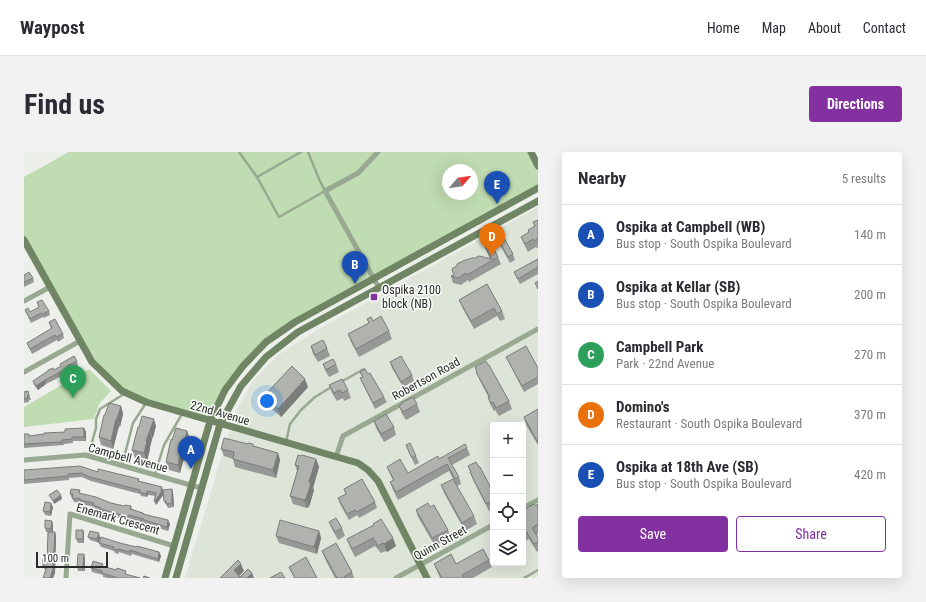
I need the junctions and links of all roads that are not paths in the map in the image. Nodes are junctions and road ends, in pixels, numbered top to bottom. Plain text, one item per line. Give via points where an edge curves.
1 (239, 152) edge
2 (301, 152) edge
3 (308, 152) edge
4 (378, 152) edge
5 (531, 152) edge
6 (538, 166) edge
7 (257, 177) junction
8 (538, 188) edge
9 (325, 192) junction
10 (538, 201) edge
11 (24, 240) edge
12 (374, 278) junction
13 (50, 287) junction
14 (379, 288) junction
15 (24, 301) edge
16 (538, 329) edge
17 (80, 341) junction
18 (364, 369) edge
19 (24, 372) edge
20 (126, 393) junction
21 (146, 402) junction
22 (182, 413) junction
23 (210, 421) junction
24 (220, 424) junction
25 (286, 443) junction
26 (88, 456) junction
27 (336, 457) junction
28 (24, 460) edge
29 (122, 466) junction
30 (154, 475) junction
31 (191, 485) junction
32 (201, 488) junction
33 (538, 500) edge
34 (526, 506) edge
35 (490, 527) edge
36 (174, 546) junction
37 (420, 565) junction
38 (538, 570) edge
39 (66, 578) edge
40 (165, 578) edge
41 (176, 578) edge
42 (396, 578) edge
43 (426, 578) edge
44 (524, 578) edge

1 - 7 lane
2 - 7 lane
3 - 9 lane
4 - 9 street via 358,173
5 - 6 main road
7 - 9 lane via 279,216
8 - 12 main road
9 - 12 street
10 - 14 main road
11 - 13 main road, 22nd Avenue
12 - 14 street
12 - 23 main road via 295,322 266,342 225,390
13 - 15 street
13 - 17 main road, 22nd Avenue
14 - 24 main road via 298,332 266,357 241,386
16 - 27 street, Robertson Road via 343,436
17 - 19 street
17 - 20 main road, 22nd Avenue via 92,362
18 - 25 lane via 315,397 290,424
20 - 21 main road, 22nd Avenue
20 - 26 lane via 100,409
21 - 22 main road, 22nd Avenue
21 - 29 lane via 133,423
22 - 23 main road, 22nd Avenue
22 - 30 lane via 164,445
23 - 24 main road, 22nd Avenue
23 - 31 main road
24 - 25 main road, 22nd Avenue
24 - 32 main road
25 - 27 main road, 22nd Avenue
26 - 28 street, Campbell Avenue
26 - 29 street, Campbell Avenue
27 - 37 main road, 22nd Avenue via 358,463 378,481
29 - 30 street, Campbell Avenue
30 - 31 street, Campbell Avenue
31 - 32 street, Campbell Avenue
31 - 36 main road
32 - 41 main road
33 - 34 street
35 - 37 street, Quinn Street
36 - 39 street, Enemark Crescent via 70,514
36 - 40 main road
37 - 42 street, Quinn Street
37 - 43 main road, 22nd Avenue
38 - 44 lane

